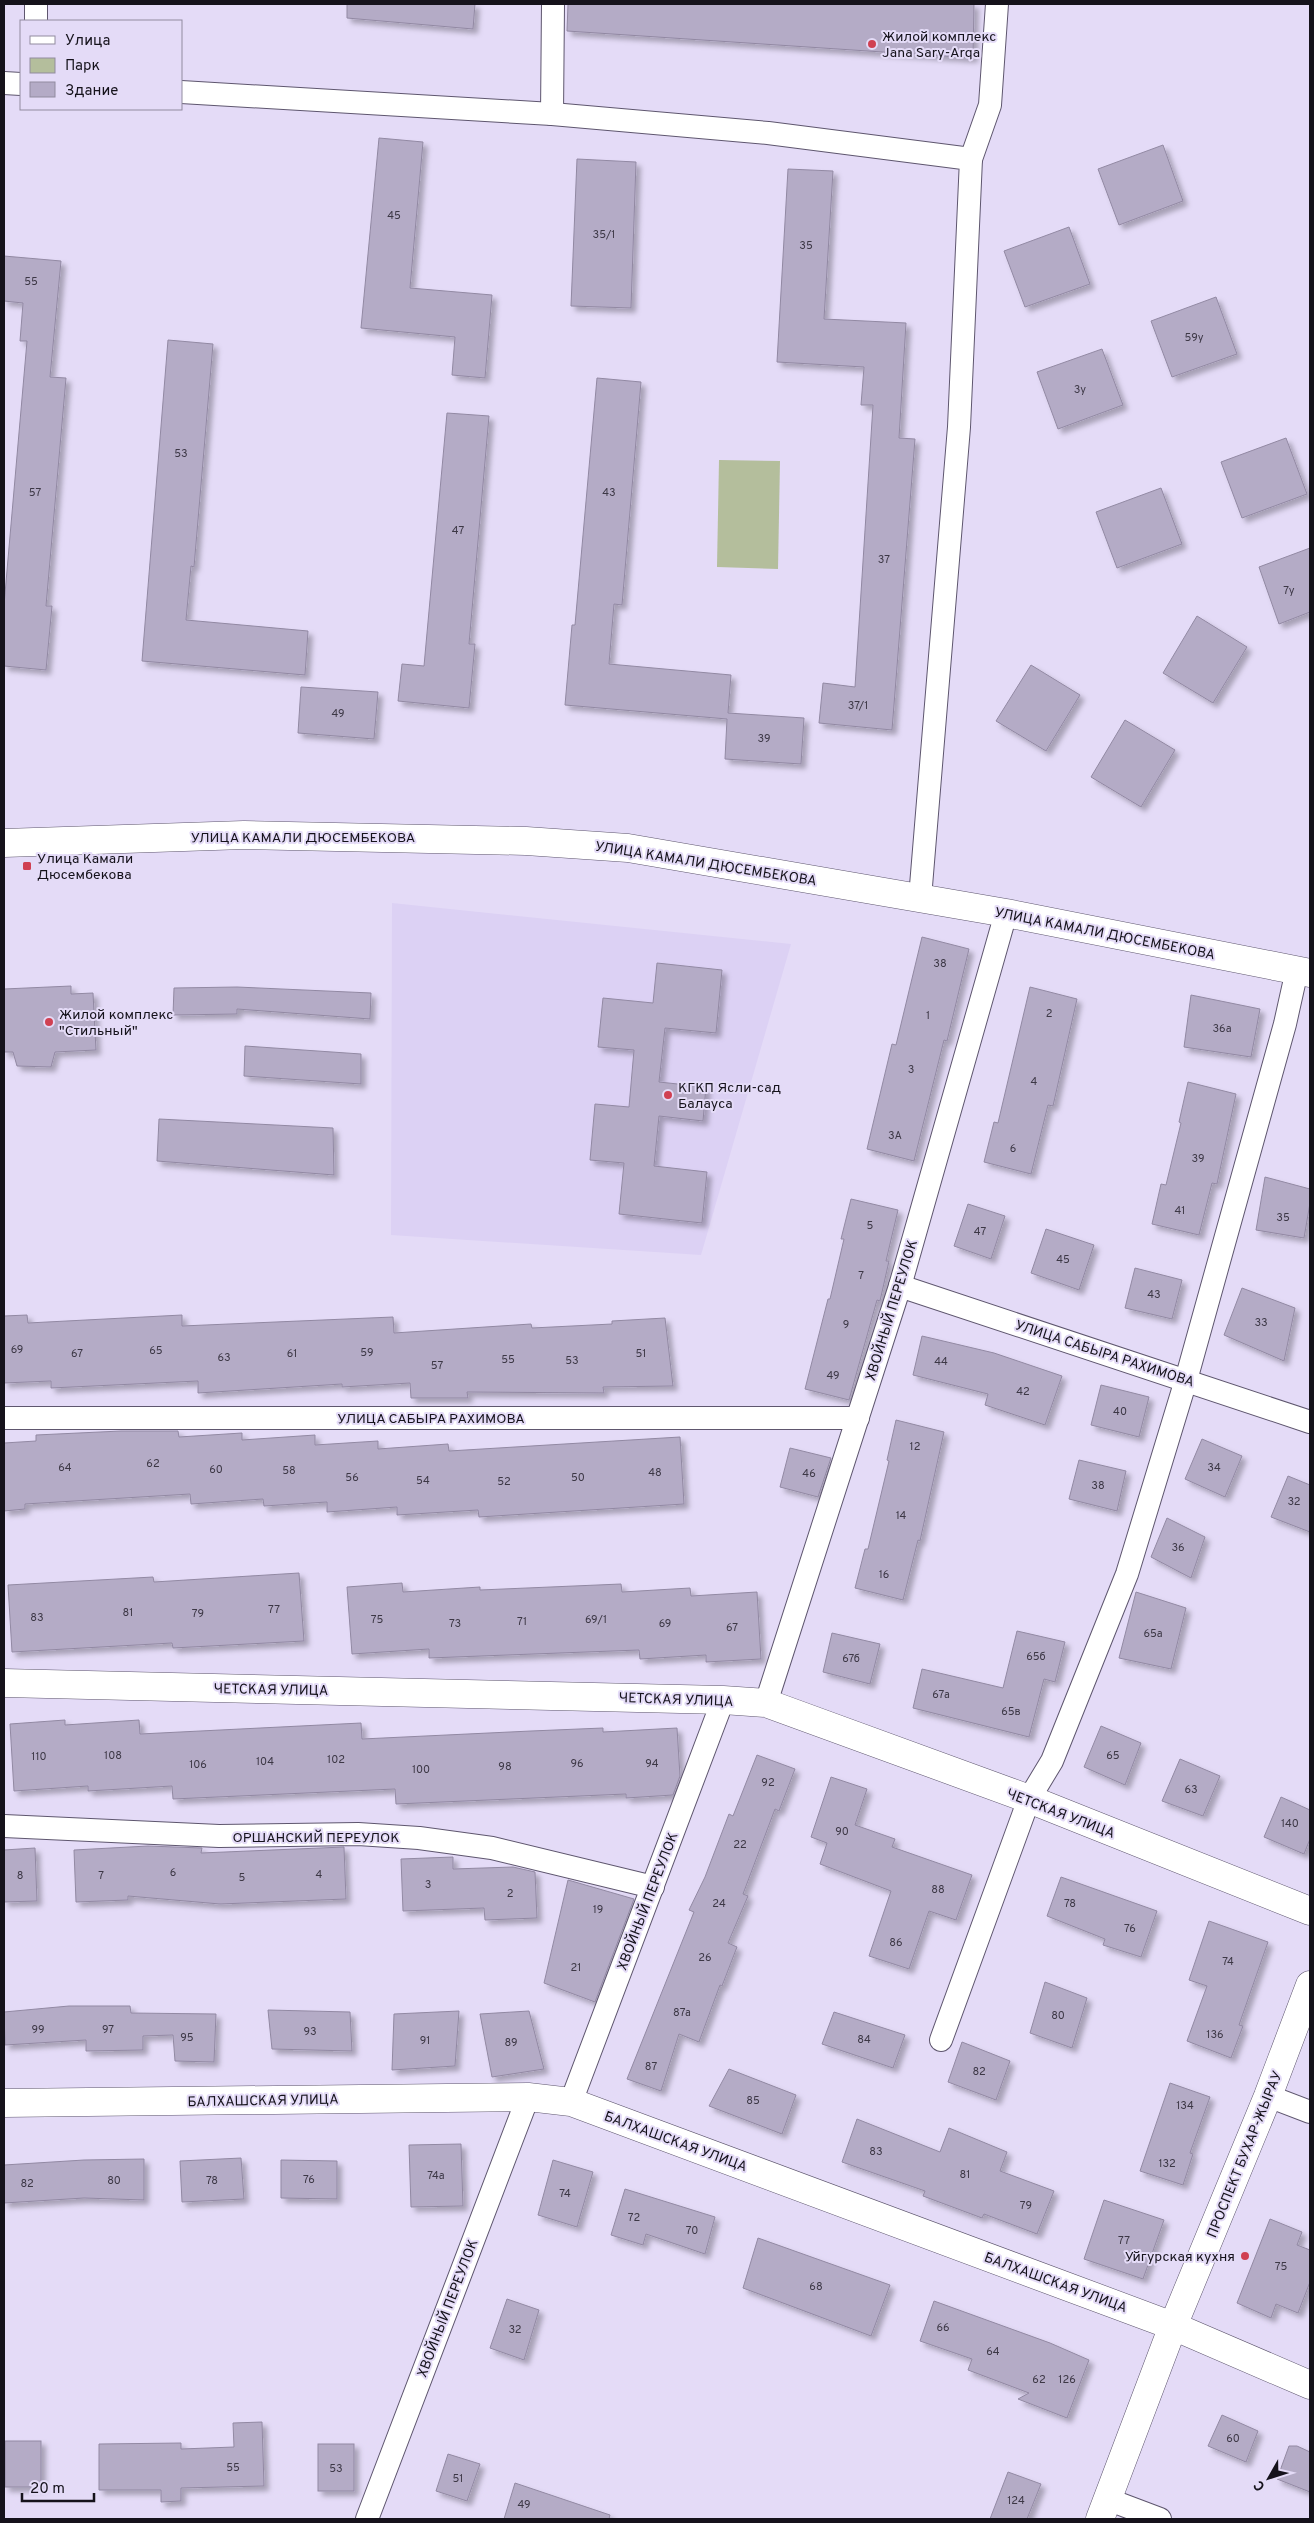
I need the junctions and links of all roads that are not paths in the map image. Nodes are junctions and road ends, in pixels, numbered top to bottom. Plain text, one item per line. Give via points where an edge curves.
1 (36, 4) edge
2 (553, 4) edge
3 (996, 4) edge
4 (36, 20) edge
5 (4, 83) edge
6 (20, 84) edge
7 (182, 92) edge
8 (552, 114) junction
9 (971, 159) junction
10 (4, 842) edge
11 (920, 898) junction
12 (1006, 913) junction
13 (1304, 971) edge
14 (900, 1286) junction
15 (1186, 1380) junction
16 (4, 1418) edge
17 (858, 1418) junction
18 (1310, 1422) edge
19 (4, 1683) edge
20 (723, 1700) junction
21 (766, 1703) junction
22 (1029, 1799) junction
23 (4, 1826) edge
24 (653, 1887) junction
25 (1310, 1911) edge
26 (1310, 1985) edge
27 (941, 2040) dead end
28 (1268, 2096) junction
29 (528, 2097) junction
30 (571, 2102) junction
31 (4, 2103) edge
32 (1310, 2112) edge
33 (1173, 2326) junction
34 (1310, 2385) edge
35 (1103, 2509) edge
36 (367, 2519) edge
37 (1160, 2519) edge

1 - 4 street
2 - 8 street
3 - 9 street via 990,105
5 - 6 street
7 - 8 street
8 - 9 street via 768,133
9 - 11 street via 959,427
10 - 11 street, УЛИЦА КАМАЛИ ДЮСЕМБЕКОВА via 244,835 526,840 628,848
11 - 12 street, УЛИЦА КАМАЛИ ДЮСЕМБЕКОВА
12 - 13 street, УЛИЦА КАМАЛИ ДЮСЕМБЕКОВА
12 - 14 street, ХВОЙНЫЙ ПЕРЕУЛОК
13 - 15 street via 1278,1052
14 - 15 street, УЛИЦА САБЫРА РАХИМОВА
14 - 17 street, ХВОЙНЫЙ ПЕРЕУЛОК
15 - 18 street, УЛИЦА САБЫРА РАХИМОВА
15 - 22 street via 1127,1574 1052,1761
16 - 17 street, УЛИЦА САБЫРА РАХИМОВА
17 - 21 street, ХВОЙНЫЙ ПЕРЕУЛОК
19 - 20 street, ЧЕТСКАЯ УЛИЦА
20 - 21 street, ЧЕТСКАЯ УЛИЦА
20 - 24 street, ХВОЙНЫЙ ПЕРЕУЛОК
21 - 22 street, ЧЕТСКАЯ УЛИЦА
22 - 25 street, ЧЕТСКАЯ УЛИЦА
22 - 27 street
23 - 24 street, ОРШАНСКИЙ ПЕРЕУЛОК via 219,1836 358,1834 418,1838 492,1848
24 - 30 street, ХВОЙНЫЙ ПЕРЕУЛОК
26 - 28 street, ПРОСПЕКТ БУХАР-ЖЫРАУ
28 - 32 street
28 - 33 street, ПРОСПЕКТ БУХАР-ЖЫРАУ
29 - 30 street, БАЛХАШСКАЯ УЛИЦА
29 - 31 street, БАЛХАШСКАЯ УЛИЦА
29 - 36 street, ХВОЙНЫЙ ПЕРЕУЛОК
30 - 33 street, БАЛХАШСКАЯ УЛИЦА
33 - 34 street, БАЛХАШСКАЯ УЛИЦА
33 - 35 street, ПРОСПЕКТ БУХАР-ЖЫРАУ
35 - 37 street

